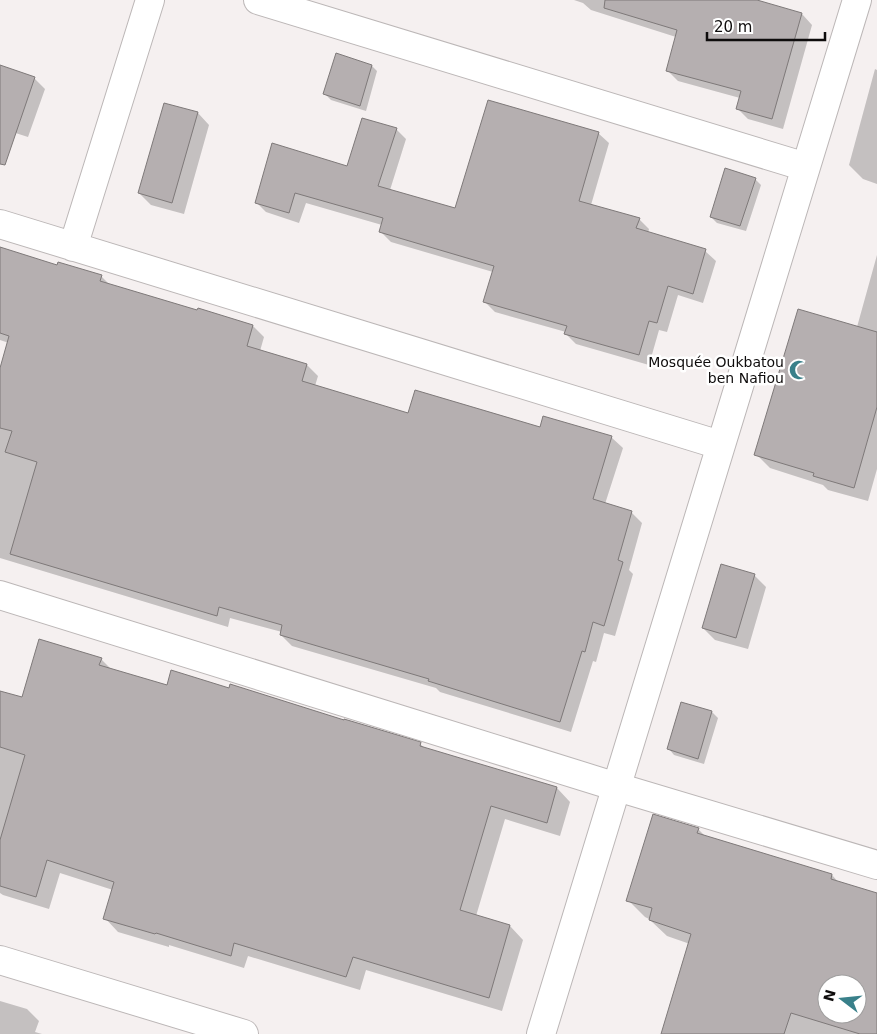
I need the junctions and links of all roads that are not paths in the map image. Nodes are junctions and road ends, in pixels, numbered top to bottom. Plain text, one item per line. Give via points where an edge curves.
1 (150, 0) edge
2 (258, 0) edge
3 (857, 0) edge
4 (806, 167) junction
5 (0, 224) edge
6 (73, 247) junction
7 (720, 445) junction
8 (0, 595) edge
9 (617, 787) junction
10 (877, 864) edge
11 (0, 960) edge
12 (244, 1034) edge
13 (541, 1034) edge

1 - 6 street
2 - 4 street
3 - 4 street
4 - 7 street
5 - 6 street
6 - 7 street
7 - 9 street
8 - 9 street
9 - 10 street
9 - 13 street
11 - 12 street

